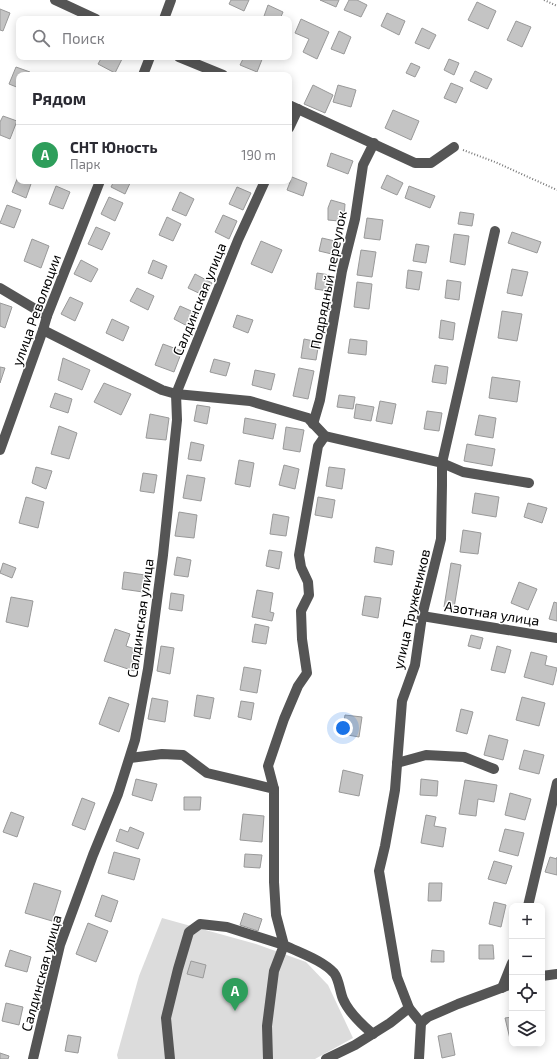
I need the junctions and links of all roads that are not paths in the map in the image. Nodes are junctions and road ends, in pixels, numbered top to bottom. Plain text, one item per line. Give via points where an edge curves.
1 (55, 0) edge
2 (171, 0) edge
3 (90, 16) edge
4 (165, 16) edge
5 (149, 60) edge
6 (186, 60) edge
7 (144, 72) edge
8 (216, 72) edge
9 (293, 107) edge
10 (374, 143) junction
11 (454, 147) road end
12 (99, 184) edge
13 (264, 184) edge
14 (495, 231) dead end
15 (0, 288) edge
16 (47, 316) junction
17 (43, 330) junction
18 (176, 394) junction
19 (313, 424) junction
20 (325, 436) junction
21 (0, 450) edge
22 (442, 463) junction
23 (529, 483) dead end
24 (422, 616) junction
25 (557, 638) edge
26 (130, 758) junction
27 (397, 763) junction
28 (494, 769) dead end
29 (557, 783) edge
30 (274, 789) junction
31 (529, 903) edge
32 (284, 945) junction
33 (509, 970) edge
34 (557, 974) edge
35 (545, 976) edge
36 (509, 985) edge
37 (502, 988) junction
38 (409, 1008) junction
39 (421, 1023) junction
40 (372, 1034) junction
41 (33, 1059) edge
42 (170, 1059) edge
43 (268, 1059) edge
44 (326, 1059) edge
45 (419, 1059) edge

1 - 3 street
2 - 4 street
5 - 7 street
6 - 8 street
9 - 10 street
10 - 11 street via 416,163 430,163
10 - 19 street, Подрядный переулок via 363,165 355,219 342,271 320,400
12 - 16 street, улица Революции
13 - 18 street, Салдинская улица via 238,240
14 - 22 street, улица Тружеников
15 - 16 street
16 - 17 street, улица Революции
17 - 18 street via 162,390
17 - 21 street, улица Революции
18 - 19 street via 250,401 308,418
18 - 26 street, Салдинская улица via 177,420 148,669
19 - 20 street
20 - 22 street
20 - 30 street via 318,446 299,555 308,582 309,595 301,611 307,673 298,686 284,719 268,766
22 - 23 street via 463,472
22 - 24 street, улица Тружеников via 441,539
24 - 25 street, Азотная улица
24 - 27 street, улица Тружеников via 415,665 402,700
26 - 30 street via 162,754 183,755 207,773
26 - 41 street, Салдинская улица via 60,945
27 - 28 street via 426,755 464,757
27 - 38 street, улица Тружеников via 395,790 379,871 397,977
29 - 31 street
30 - 32 street via 276,916
32 - 40 street via 317,960 335,974 343,999 357,1020
32 - 42 street via 227,927 200,924 189,932 166,1018
32 - 43 street via 274,970 267,1026
33 - 37 street
34 - 35 street
36 - 37 street
37 - 39 street via 458,1004 428,1017
38 - 39 street, улица Тружеников
38 - 40 street
39 - 45 street
40 - 44 street via 356,1045

